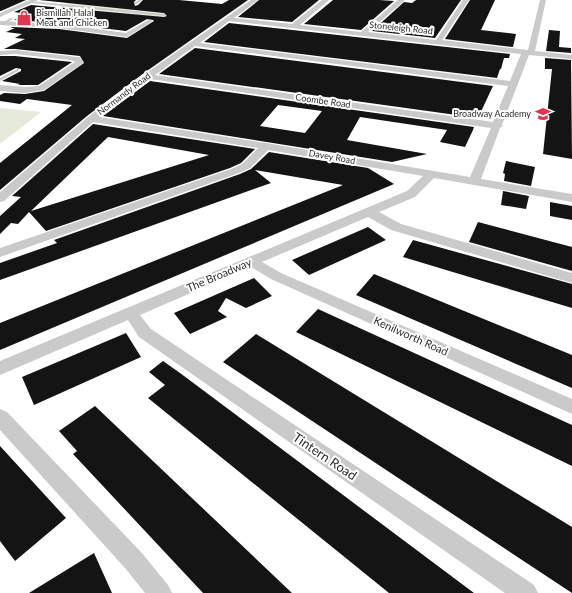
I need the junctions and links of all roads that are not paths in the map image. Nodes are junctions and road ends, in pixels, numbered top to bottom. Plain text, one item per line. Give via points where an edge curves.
1 (141, 0) edge
2 (255, 0) edge
3 (326, 0) edge
4 (402, 0) edge
5 (466, 0) edge
6 (543, 0) edge
7 (33, 1) edge
8 (136, 3) dead end
9 (0, 15) edge
10 (164, 15) dead end
11 (72, 19) dead end
12 (227, 19) junction
13 (5, 21) edge
14 (150, 21) dead end
15 (59, 26) junction
16 (293, 27) junction
17 (362, 34) junction
18 (437, 42) junction
19 (194, 44) junction
20 (528, 52) junction
21 (0, 53) edge
22 (572, 57) edge
23 (18, 70) dead end
24 (148, 76) junction
25 (0, 80) edge
26 (513, 84) junction
27 (0, 88) edge
28 (91, 119) junction
29 (498, 126) junction
30 (266, 146) junction
31 (432, 174) junction
32 (474, 182) junction
33 (0, 198) edge
34 (572, 198) edge
35 (369, 212) junction
36 (0, 253) edge
37 (252, 261) junction
38 (572, 278) edge
39 (131, 313) junction
40 (0, 368) edge
41 (572, 407) edge
42 (0, 418) edge
43 (160, 593) edge
44 (526, 593) edge

1 - 8 lane
2 - 12 street, Normandy Road
3 - 16 street
4 - 17 street
5 - 18 street
6 - 20 street
7 - 9 street
7 - 10 lane
11 - 15 street
12 - 16 street, Stoneleigh Road
12 - 19 street, Normandy Road
13 - 15 street
14 - 15 street via 125,36
16 - 17 street, Stoneleigh Road
17 - 18 street, Stoneleigh Road
18 - 20 street, Stoneleigh Road
19 - 24 street, Normandy Road
19 - 26 street
20 - 22 street, Stoneleigh Road
20 - 26 street
21 - 27 street via 15,52 70,58 77,59 79,63 41,88
23 - 25 lane
24 - 28 street, Normandy Road
24 - 29 street, Coombe Road
26 - 29 street
28 - 30 street, Davey Road
28 - 33 street, Normandy Road
29 - 32 street
30 - 31 street, Davey Road
30 - 36 street via 246,166 235,171
31 - 32 street, Davey Road
31 - 35 street, The Broadway via 411,194
32 - 34 street, Davey Road
35 - 37 street, The Broadway
35 - 38 street via 396,227
37 - 39 street, The Broadway
37 - 41 street, Kenilworth Road via 276,276
39 - 40 street, The Broadway
39 - 44 street, Tintern Road via 145,334
42 - 43 street via 133,560

